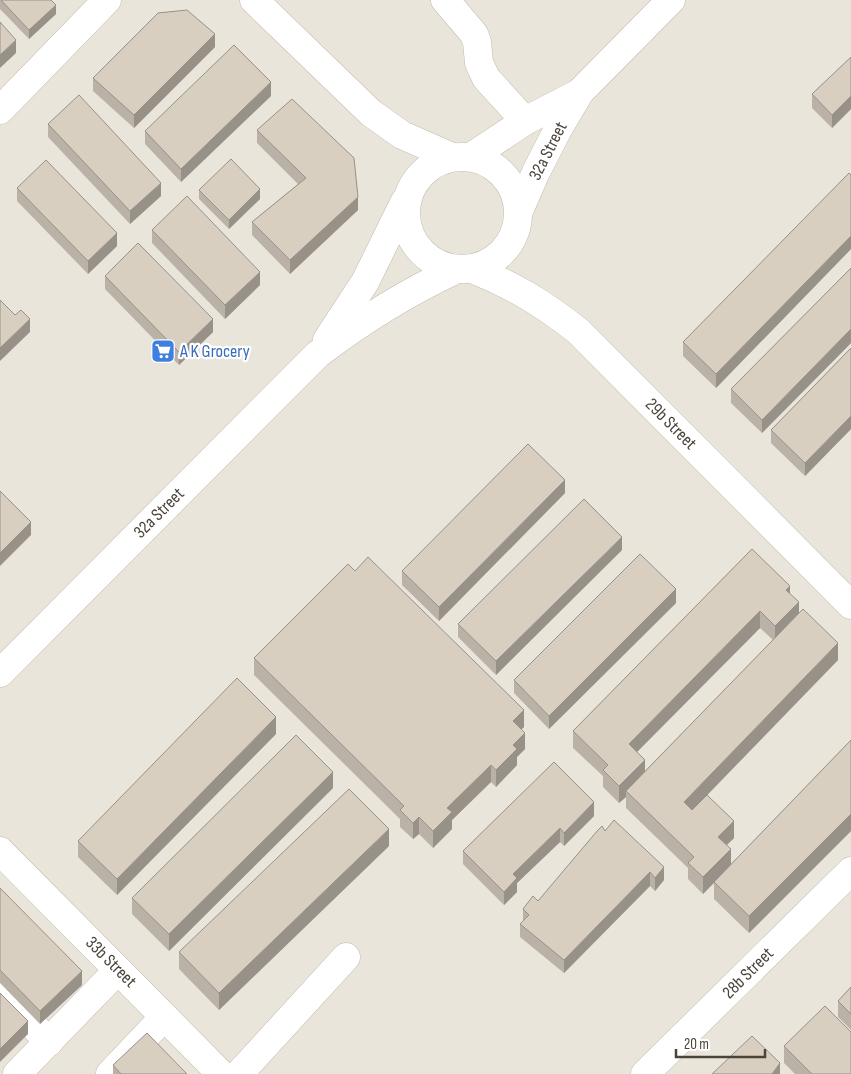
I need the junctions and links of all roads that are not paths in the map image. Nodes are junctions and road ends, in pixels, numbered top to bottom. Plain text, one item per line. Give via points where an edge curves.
1 (107, 0) edge
2 (254, 0) edge
3 (445, 0) edge
4 (671, 0) edge
5 (580, 92) junction
6 (0, 110) edge
7 (525, 121) junction
8 (461, 157) junction
9 (407, 199) junction
10 (519, 211) junction
11 (464, 269) junction
12 (318, 354) junction
13 (851, 605) edge
14 (0, 672) edge
15 (0, 851) edge
16 (851, 871) edge
17 (346, 957) dead end
18 (118, 970) junction
19 (0, 992) edge
20 (164, 1017) junction
21 (49, 1042) junction
22 (17, 1074) edge
23 (110, 1074) edge
24 (221, 1074) edge
25 (239, 1074) edge
26 (645, 1074) edge

1 - 6 street
2 - 8 street via 371,113 402,134
3 - 7 street via 474,34 479,63 486,78
4 - 5 street, 32a Street
5 - 7 street, 32a Street
5 - 10 street, 32a Street via 557,131
7 - 8 street, 32a Street
8 - 9 street via 436,162 423,172 412,184
8 - 10 street via 484,161 498,169 516,195
9 - 11 street via 407,231 415,245 440,266
9 - 12 street, 32a Street via 365,282
10 - 11 street via 511,242 500,255 487,264
11 - 12 street, 32a Street via 421,286 387,305
11 - 13 street, 29b Street via 499,280 526,294 578,331
12 - 14 street, 32a Street
15 - 18 street, 33b Street
16 - 26 street, 28b Street
17 - 25 street
18 - 20 street, 33b Street
18 - 21 street
19 - 21 street
20 - 23 street
20 - 24 street, 33b Street
21 - 22 street

